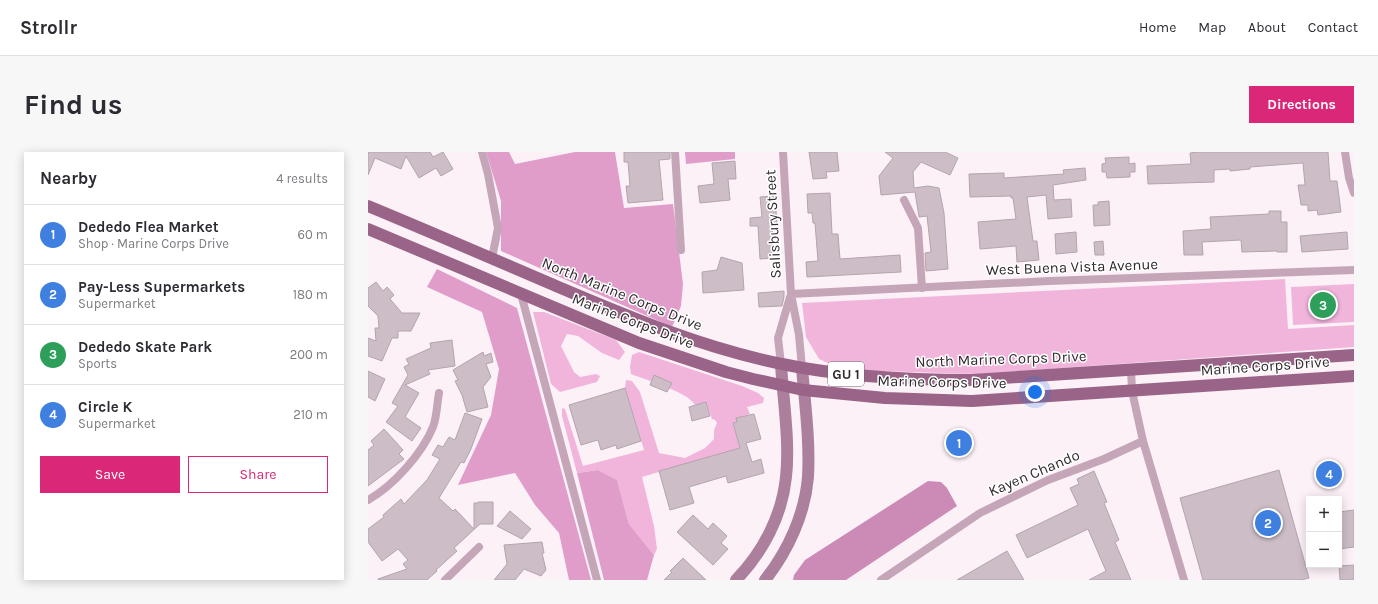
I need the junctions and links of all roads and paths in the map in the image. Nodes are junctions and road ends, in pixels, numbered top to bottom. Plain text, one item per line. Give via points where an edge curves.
1 (482, 152) edge
2 (675, 152) edge
3 (783, 152) edge
4 (1344, 152) edge
5 (1354, 193) edge
6 (904, 200) dead end
7 (368, 206) edge
8 (368, 229) edge
9 (681, 250) dead end
10 (492, 258) junction
11 (1354, 270) edge
12 (922, 288) junction
13 (521, 294) junction
14 (791, 294) junction
15 (1354, 355) edge
16 (780, 364) junction
17 (802, 368) junction
18 (1130, 370) junction
19 (1354, 376) edge
20 (782, 386) junction
21 (804, 390) junction
22 (1132, 391) junction
23 (439, 393) dead end
24 (1143, 441) junction
25 (368, 500) edge
26 (479, 547) dead end
27 (445, 580) edge
28 (597, 580) edge
29 (736, 580) edge
30 (765, 580) edge
31 (881, 580) edge
32 (1184, 580) edge

1 - 10 street via 498,228
2 - 9 street
3 - 14 street, Salisbury Street
4 - 5 street
6 - 12 street via 918,228
7 - 10 main road, North Marine Corps Drive / GU 1
8 - 13 main road, Marine Corps Drive / GU 1
10 - 16 main road, North Marine Corps Drive / GU 1 via 646,324 732,352
11 - 12 street, West Buena Vista Avenue
12 - 14 street, West Buena Vista Avenue
13 - 20 main road, Marine Corps Drive / GU 1 via 667,353
13 - 28 street
14 - 16 street, Salisbury Street via 778,338
14 - 17 street, Salisbury Street
15 - 18 main road, North Marine Corps Drive / GU 1
16 - 17 main road, North Marine Corps Drive / GU 1
16 - 20 main road
17 - 18 main road, North Marine Corps Drive / GU 1 via 871,376 942,380
17 - 21 main road
18 - 22 street
19 - 22 main road, Marine Corps Drive / GU 1
20 - 21 main road, Marine Corps Drive / GU 1
20 - 29 main road via 787,453 783,497 768,537
21 - 22 main road, Marine Corps Drive / GU 1 via 879,398 942,401
21 - 30 main road via 808,478 804,502 787,547
22 - 24 street
23 - 25 street via 433,426 414,460 377,495
24 - 31 street, Kayen Chando via 1048,480 980,512
24 - 32 street
26 - 27 street

